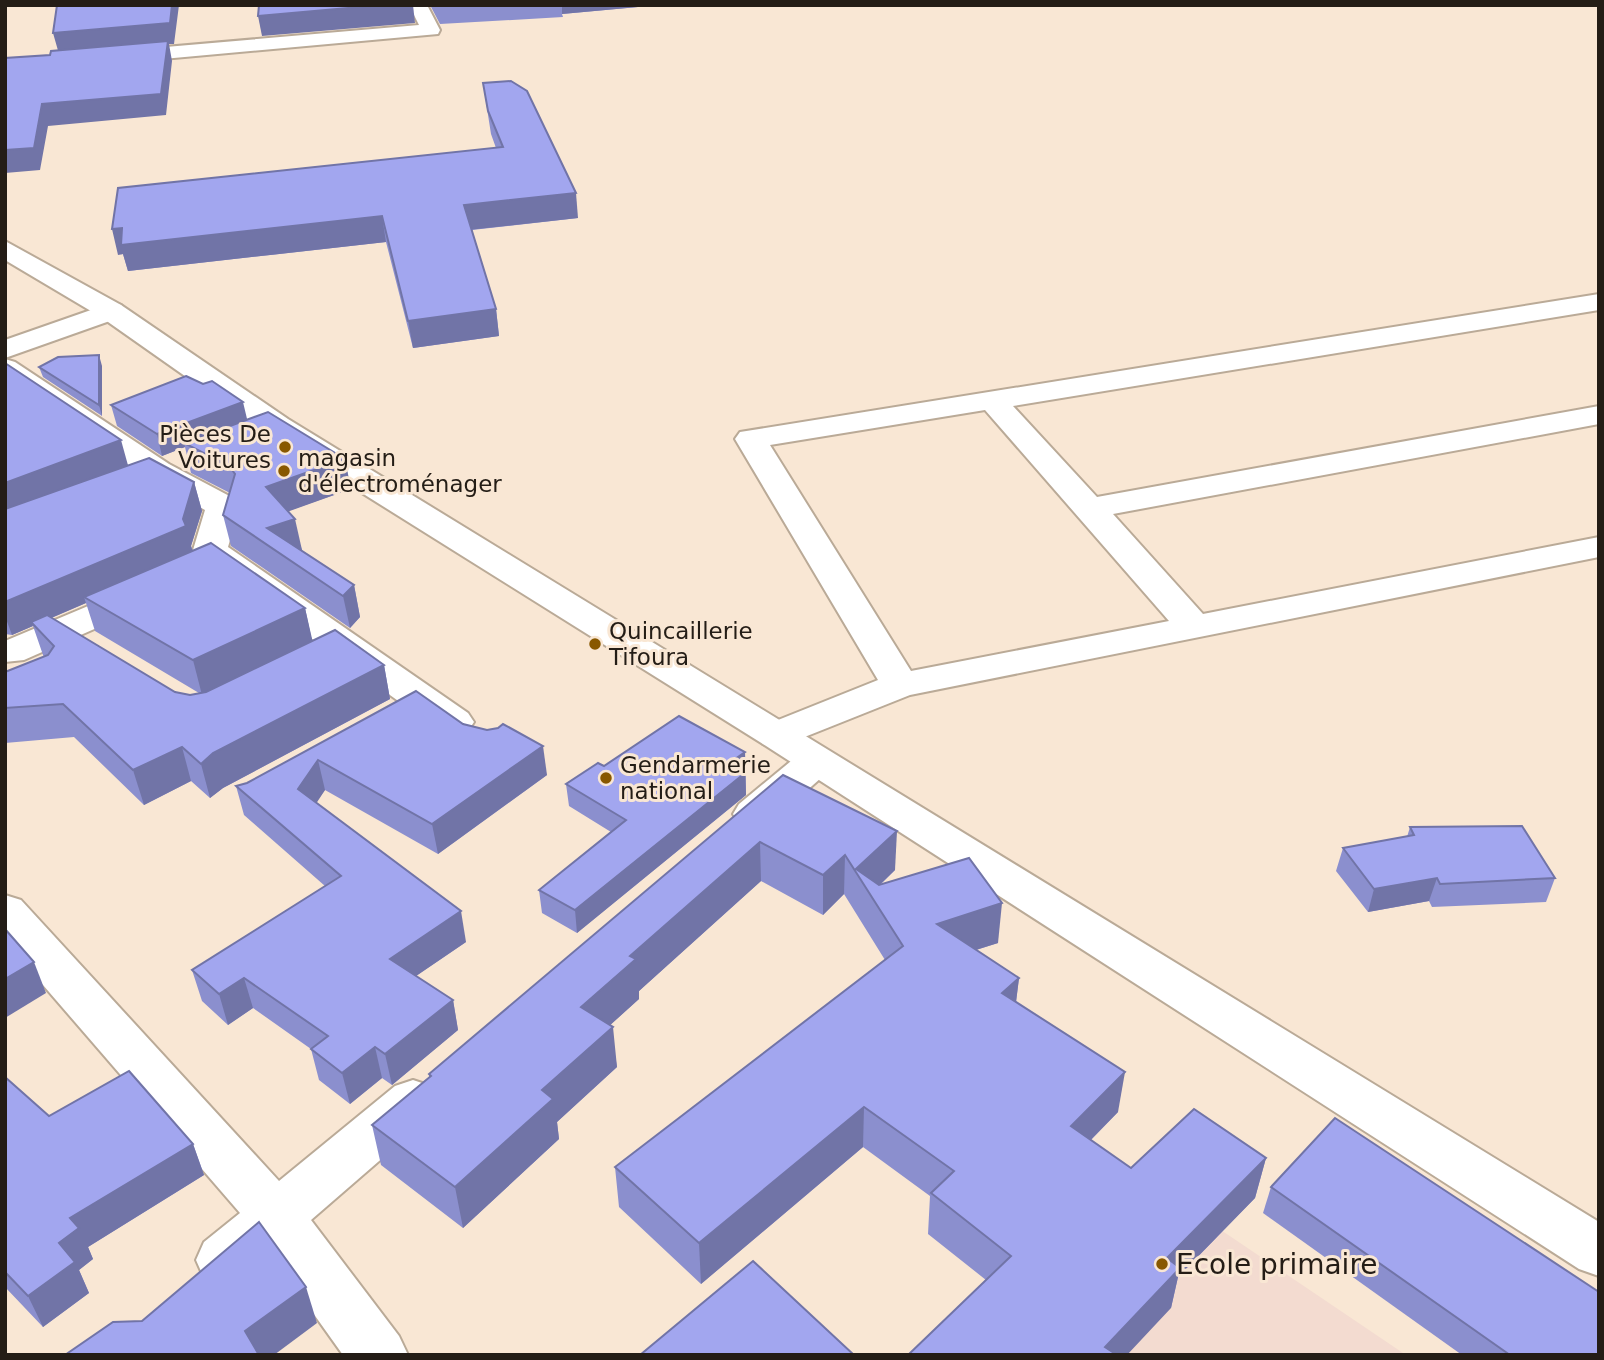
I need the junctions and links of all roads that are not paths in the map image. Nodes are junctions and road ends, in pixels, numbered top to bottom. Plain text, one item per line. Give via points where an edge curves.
1 (418, 5) edge
2 (102, 58) edge
3 (5, 249) edge
4 (1599, 302) edge
5 (111, 311) junction
6 (5, 350) edge
7 (5, 368) edge
8 (992, 400) junction
9 (1599, 415) edge
10 (194, 458) edge
11 (158, 471) junction
12 (120, 486) edge
13 (1088, 509) junction
14 (1599, 547) edge
15 (223, 559) junction
16 (1194, 626) junction
17 (60, 630) junction
18 (344, 645) junction
19 (8, 649) edge
20 (95, 651) edge
21 (308, 662) edge
22 (44, 678) edge
23 (900, 685) junction
24 (422, 700) junction
25 (386, 720) edge
26 (477, 738) edge
27 (797, 748) junction
28 (721, 841) edge
29 (5, 911) edge
30 (446, 1073) edge
31 (276, 1216) junction
32 (1599, 1252) edge
33 (193, 1286) edge
34 (378, 1355) edge

1 - 2 street via 431,30
3 - 5 street
4 - 8 street
5 - 6 street
5 - 27 street via 259,433
7 - 11 street
8 - 13 street
8 - 23 street via 751,439
9 - 13 street
10 - 11 street
11 - 12 street
11 - 15 street via 223,506 210,550
13 - 16 street
14 - 16 street
15 - 17 street
15 - 18 street
16 - 23 street
17 - 19 street
17 - 20 street
18 - 21 street
18 - 24 street
19 - 22 street
23 - 27 street
24 - 25 street
24 - 26 street
27 - 28 street
27 - 32 street
29 - 31 street
30 - 31 street
31 - 33 street
31 - 34 street

